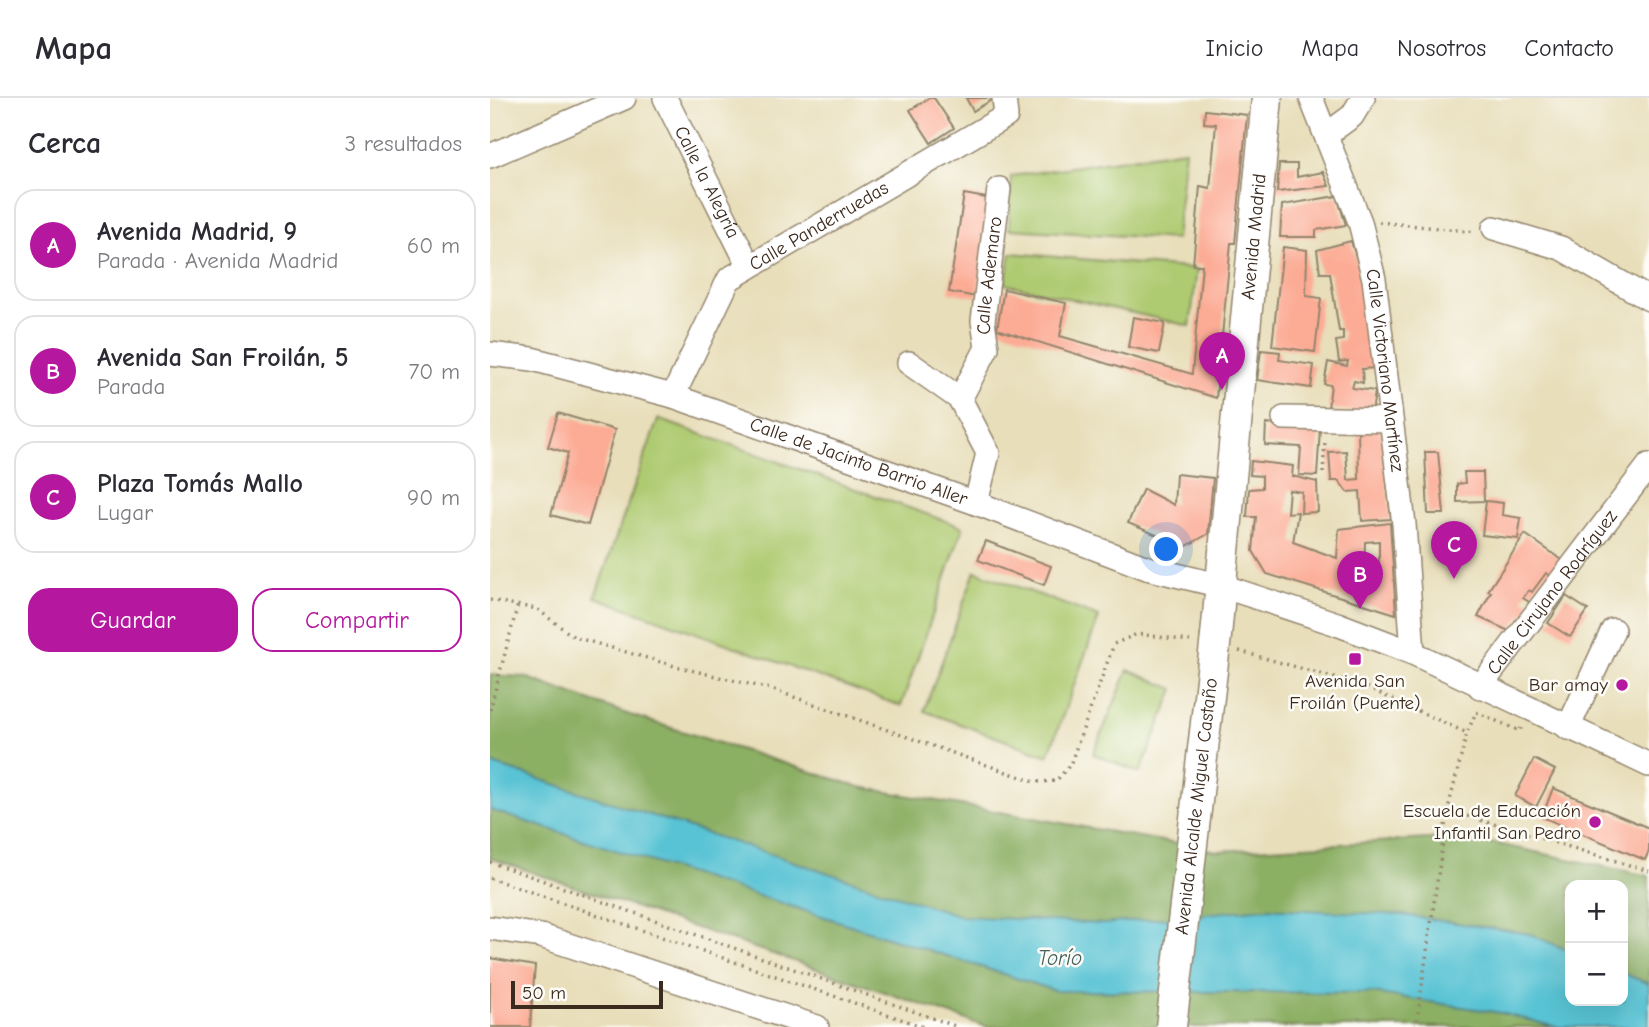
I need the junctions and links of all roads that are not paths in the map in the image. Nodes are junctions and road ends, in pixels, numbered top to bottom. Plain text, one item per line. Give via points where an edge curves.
1 (624, 98) edge
2 (665, 98) edge
3 (1004, 98) edge
4 (1267, 98) edge
5 (1311, 98) edge
6 (1363, 98) edge
7 (1326, 135) junction
8 (490, 156) edge
9 (999, 189) dead end
10 (1494, 228) road end
11 (749, 267) junction
12 (1649, 299) edge
13 (490, 354) edge
14 (909, 363) dead end
15 (673, 396) junction
16 (960, 399) junction
17 (1284, 418) dead end
18 (1390, 420) junction
19 (1649, 466) edge
20 (976, 503) junction
21 (1222, 586) junction
22 (1612, 630) dead end
23 (1413, 653) junction
24 (1480, 687) junction
25 (1568, 728) junction
26 (1649, 765) edge
27 (490, 928) edge
28 (817, 1027) edge
29 (1171, 1027) edge

1 - 8 street
2 - 11 street, Calle la Alegría
3 - 11 street, Calle Panderruedas via 1006,116
4 - 21 main road, Avenida Madrid
5 - 7 street, Calle Victoriano Martínez
6 - 7 street via 1352,116
7 - 18 street, Calle Victoriano Martínez via 1360,222 1374,279
9 - 16 street, Calle Ademaro via 983,321 987,348
10 - 12 street via 1561,248
11 - 15 street, Calle Panderruedas via 729,279
13 - 15 street, Calle de Jacinto Barrio Aller via 532,359
14 - 16 street
15 - 20 street, Calle de Jacinto Barrio Aller
16 - 20 street via 988,453
17 - 18 street
18 - 23 street, Calle Victoriano Martínez via 1404,524
19 - 24 street, Calle Cirujano Rodríguez
20 - 21 street, Calle de Jacinto Barrio Aller via 1147,568
21 - 23 street, Calle de Jacinto Barrio Aller
21 - 29 main road, Avenida Alcalde Miguel Castaño, bridge
22 - 25 street
23 - 24 street, Calle de Jacinto Barrio Aller
24 - 25 street, Calle de Jacinto Barrio Aller
25 - 26 street, Calle de Jacinto Barrio Aller
27 - 28 street via 541,936

